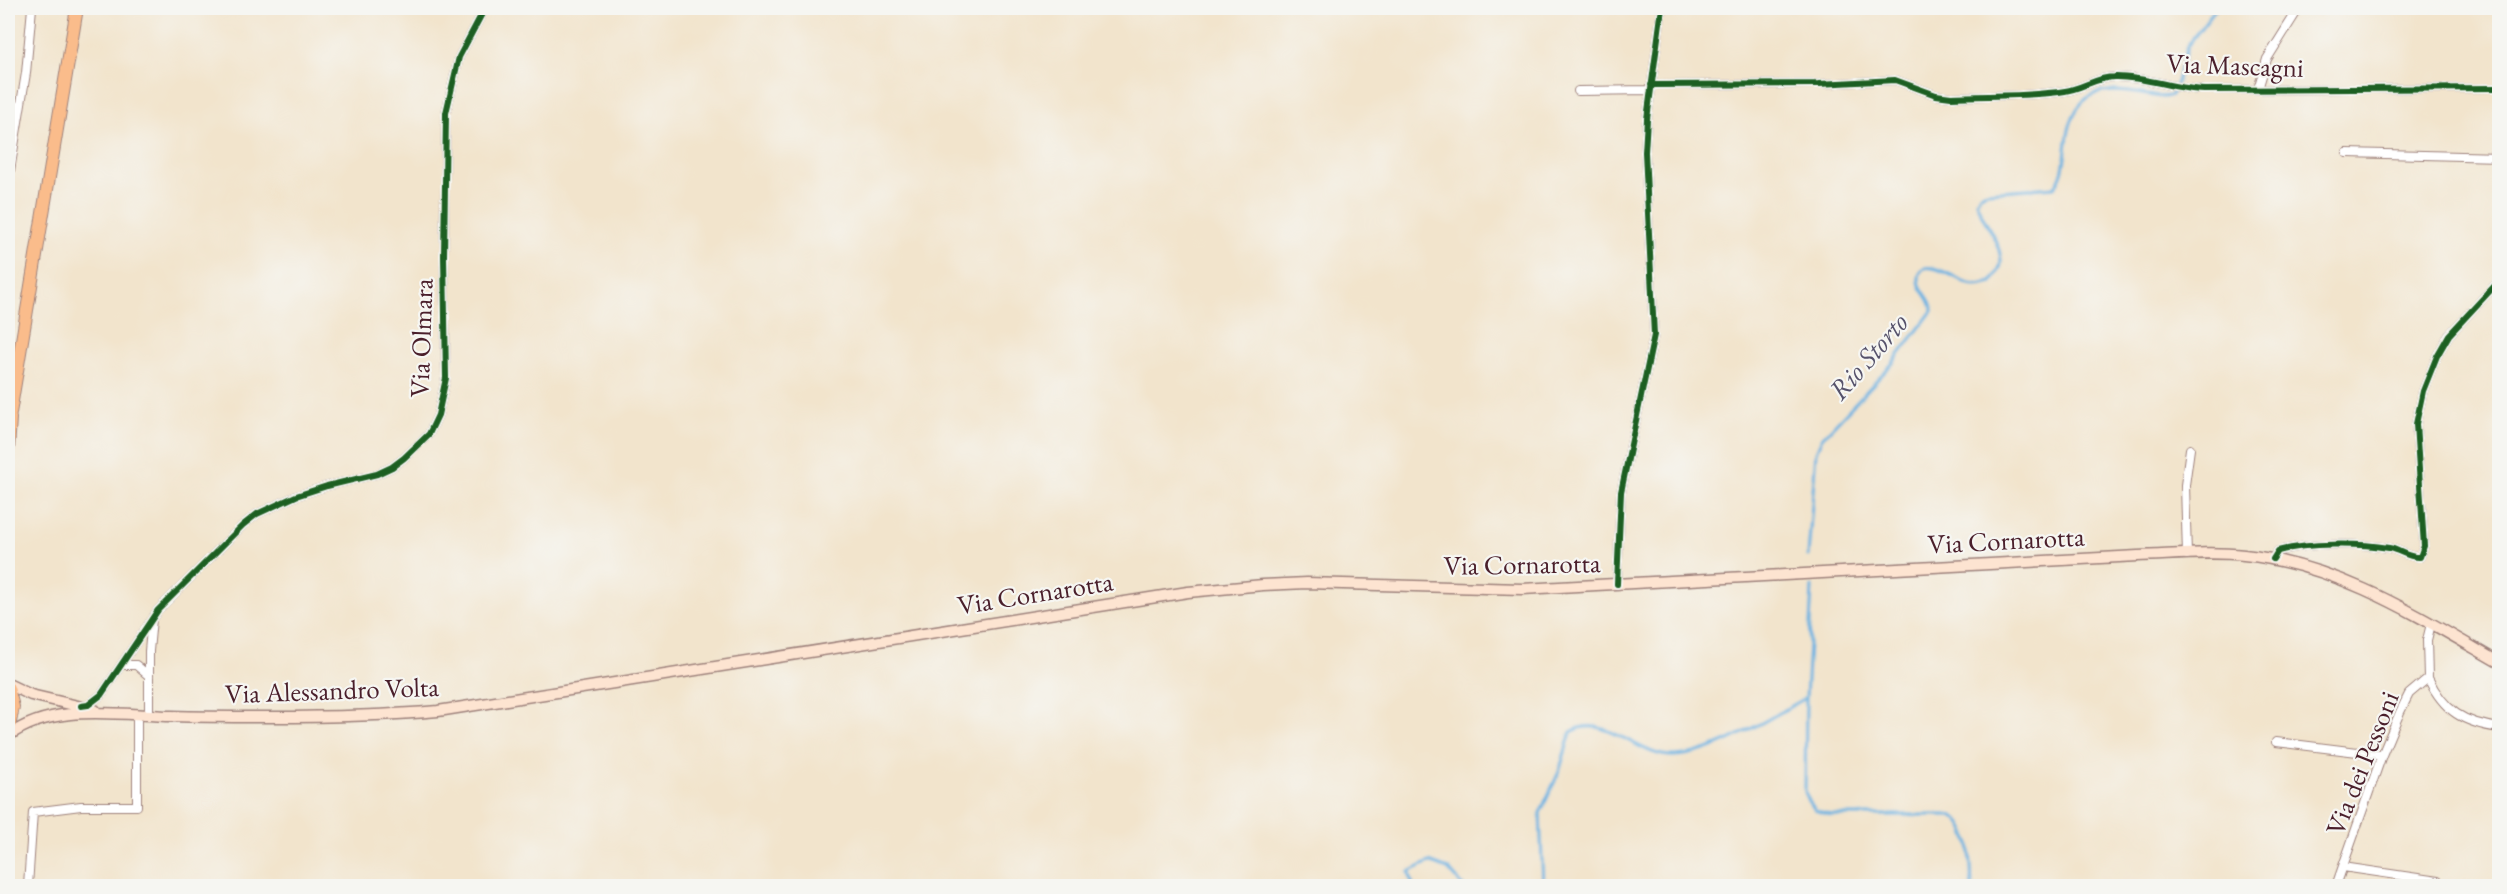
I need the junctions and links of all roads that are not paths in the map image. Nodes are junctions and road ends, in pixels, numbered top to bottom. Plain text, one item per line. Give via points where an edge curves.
1 (32, 8) edge
2 (77, 8) edge
3 (485, 8) edge
4 (1662, 8) edge
5 (2299, 8) edge
6 (1651, 88) junction
7 (2499, 88) edge
8 (2258, 89) junction
9 (1578, 91) dead end
10 (2348, 153) dead end
11 (2499, 157) edge
12 (8, 183) edge
13 (2499, 280) edge
14 (9, 421) edge
15 (2190, 449) dead end
16 (8, 450) edge
17 (2187, 555) junction
18 (2273, 559) junction
19 (1617, 584) junction
20 (153, 617) junction
21 (2431, 624) junction
22 (2499, 663) edge
23 (121, 665) junction
24 (149, 676) junction
25 (2428, 678) junction
26 (8, 686) edge
27 (599, 686) joint
28 (81, 706) junction
29 (102, 712) junction
30 (137, 715) junction
31 (149, 715) junction
32 (2499, 728) edge
33 (8, 734) edge
34 (2276, 742) dead end
35 (2382, 755) junction
36 (2343, 867) junction
37 (2438, 881) dead end
38 (28, 886) edge
39 (2337, 886) edge

1 - 12 street
2 - 14 main road
3 - 20 street, Via Olmara via 459,57 446,113 446,378 438,416 429,434 385,470 296,496 257,514 229,537
4 - 6 street
5 - 8 street via 2266,59
6 - 8 street, Via Mascagni via 1895,80 1951,97 2066,91 2115,77 2180,89
6 - 9 street, Via Mascagni
6 - 19 street via 1646,152 1654,335 1621,492
7 - 8 street, Via Mascagni
10 - 11 street
13 - 18 street via 2449,335 2423,391 2416,424 2424,546 2420,557 2375,546 2303,546 2278,551
14 - 16 main road
15 - 17 street via 2185,485
17 - 18 main road, Via Cornarotta via 2241,554
17 - 19 main road, Via Cornarotta
18 - 21 main road, Via Cornarotta via 2318,570 2361,587
19 - 27 main road, Via Cornarotta via 1522,589 1244,586
20 - 23 street, Via Olmara
20 - 24 street
21 - 22 main road, Via Cornarotta
21 - 25 street, Via dei Pessoni via 2427,640
23 - 24 street via 136,665
23 - 28 street, Via Olmara via 100,695
24 - 31 street
25 - 32 street via 2450,710 2465,720
25 - 35 street, Via dei Pessoni via 2409,694
26 - 28 main road, Via Alessandro Volta
26 - 33 main road via 13,707
27 - 31 main road, Via Alessandro Volta via 438,711 373,716
28 - 29 main road, Via Alessandro Volta
29 - 30 main road, Via Alessandro Volta
29 - 33 main road, Via Alessandro Volta via 29,722
30 - 31 main road, Via Alessandro Volta
30 - 38 street via 137,806 81,806 33,812
34 - 35 street
35 - 36 street, Via dei Pessoni
36 - 37 street
36 - 39 street, Via dei Pessoni

